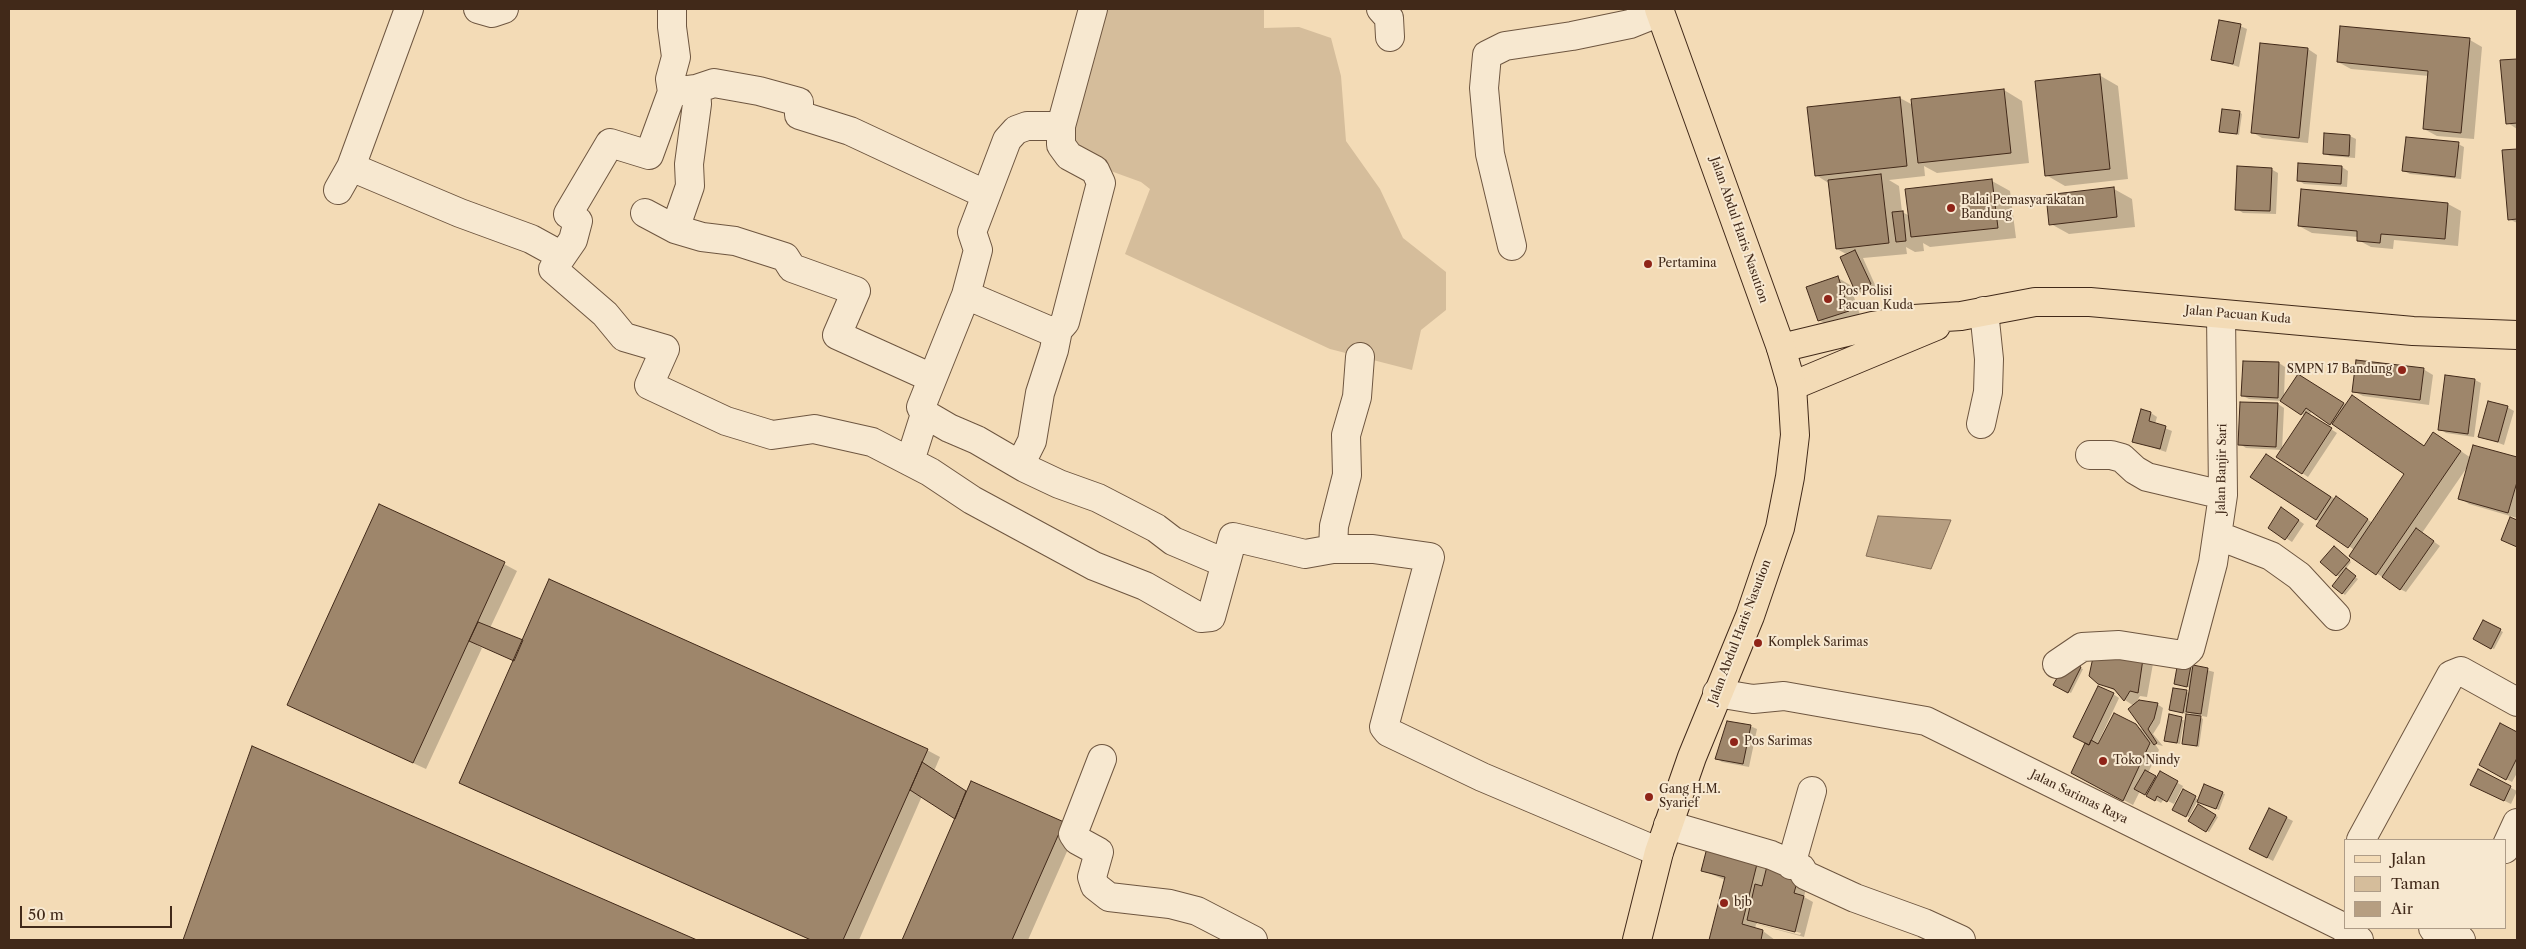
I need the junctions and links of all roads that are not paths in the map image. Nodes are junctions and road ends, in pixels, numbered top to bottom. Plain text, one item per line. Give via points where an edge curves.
1 (409, 9) edge
2 (478, 9) edge
3 (504, 9) edge
4 (672, 9) edge
5 (1093, 9) edge
6 (1381, 9) edge
7 (1660, 10) edge
8 (1390, 37) dead end
9 (684, 91) junction
10 (1060, 126) junction
11 (986, 194) junction
12 (645, 213) dead end
13 (675, 229) junction
14 (1512, 246) dead end
15 (562, 256) junction
16 (966, 295) junction
17 (1972, 314) junction
18 (2221, 314) junction
19 (1058, 330) junction
20 (2517, 335) edge
21 (1781, 348) junction
22 (1360, 356) dead end
23 (932, 378) junction
24 (1792, 386) junction
25 (925, 414) junction
26 (1982, 424) dead end
27 (2090, 455) dead end
28 (910, 461) junction
29 (1020, 465) junction
30 (2223, 495) junction
31 (2219, 536) junction
32 (1333, 549) junction
33 (1225, 563) junction
34 (2336, 616) dead end
35 (2057, 664) dead end
36 (1717, 693) junction
37 (1753, 699) junction
38 (2517, 702) edge
39 (1974, 746) junction
40 (1102, 759) dead end
41 (1812, 791) dead end
42 (2517, 823) edge
43 (1668, 825) junction
44 (2362, 839) edge
45 (2506, 847) edge
46 (1659, 852) junction
47 (1791, 865) junction
48 (2344, 928) edge
49 (2345, 929) edge
50 (2434, 929) edge
51 (1944, 937) edge
52 (1253, 940) edge
53 (1637, 940) edge
54 (2359, 940) edge
55 (2461, 940) edge

1 - 15 street via 345,179 531,239
2 - 3 street via 492,13
4 - 9 street via 676,57 670,79
5 - 10 street
6 - 8 street via 1389,18
7 - 14 street via 1630,24 1505,46 1487,56 1484,88 1490,154
7 - 21 main road, Jalan Abdul Haris Nasution
9 - 11 street via 714,83 799,102 798,115 850,131
9 - 13 street via 697,104 689,164 690,186
9 - 15 street via 649,155 610,143 568,214 578,221 573,240
10 - 11 street via 1027,126 1016,130 1007,140
10 - 19 street via 1061,145 1069,156 1095,170 1101,183 1065,322
11 - 16 street via 972,232 978,250
12 - 13 street
13 - 23 street via 702,237 735,241 785,257 792,268 856,291 837,335
15 - 28 street via 553,269 605,314 624,337 665,349 649,385 726,421 772,435 814,429 872,442
16 - 19 street via 1048,330
16 - 23 street
17 - 18 main road, Jalan Pacuan Kuda via 2034,302 2081,302
17 - 21 main road, Jalan Pacuan Kuda via 1872,326
17 - 24 main road, Jalan Pacuan Kuda
17 - 26 street via 1989,359
18 - 20 main road, Jalan Pacuan Kuda via 2413,331
18 - 30 street, Jalan Banjir Sari
19 - 29 street via 1040,393 1032,441
21 - 24 main road, Jalan Abdul Haris Nasution
22 - 32 street via 1357,397 1346,436 1348,475 1334,526
23 - 25 street via 921,407
24 - 36 main road, Jalan Abdul Haris Nasution via 1794,443 1780,528 1750,616
25 - 28 street
25 - 29 street
27 - 30 street via 2122,458 2147,477
28 - 33 street via 972,500 1094,566 1145,586 1201,618 1211,617
29 - 33 street via 1058,484 1098,498 1156,528 1173,541
30 - 31 street, Jalan Banjir Sari
31 - 34 street via 2271,556 2299,576
31 - 35 street, Jalan Banjir Sari via 2190,649 2183,655 2119,645 2082,648
32 - 33 street via 1305,554 1233,536
32 - 46 street via 1372,549 1430,557 1385,720 1384,727 1388,732 1482,778
36 - 37 street
36 - 43 main road, Jalan Abdul Haris Nasution
37 - 39 street via 1781,710
37 - 39 street, Jalan Sarimas Raya via 1784,696 1926,721
38 - 44 street via 2461,671 2450,675
39 - 48 street, Jalan Sarimas Raya
40 - 52 street via 1073,834 1077,840 1099,852 1092,876 1095,886 1109,897 1170,904 1197,911
41 - 47 street
42 - 45 street
43 - 46 main road, Jalan Abdul Haris Nasution
43 - 47 street via 1748,846
46 - 53 main road, Jalan Abdul Haris Nasution
47 - 51 street via 1801,868 1805,875
49 - 54 street, Jalan Sarimas Raya
50 - 55 street

